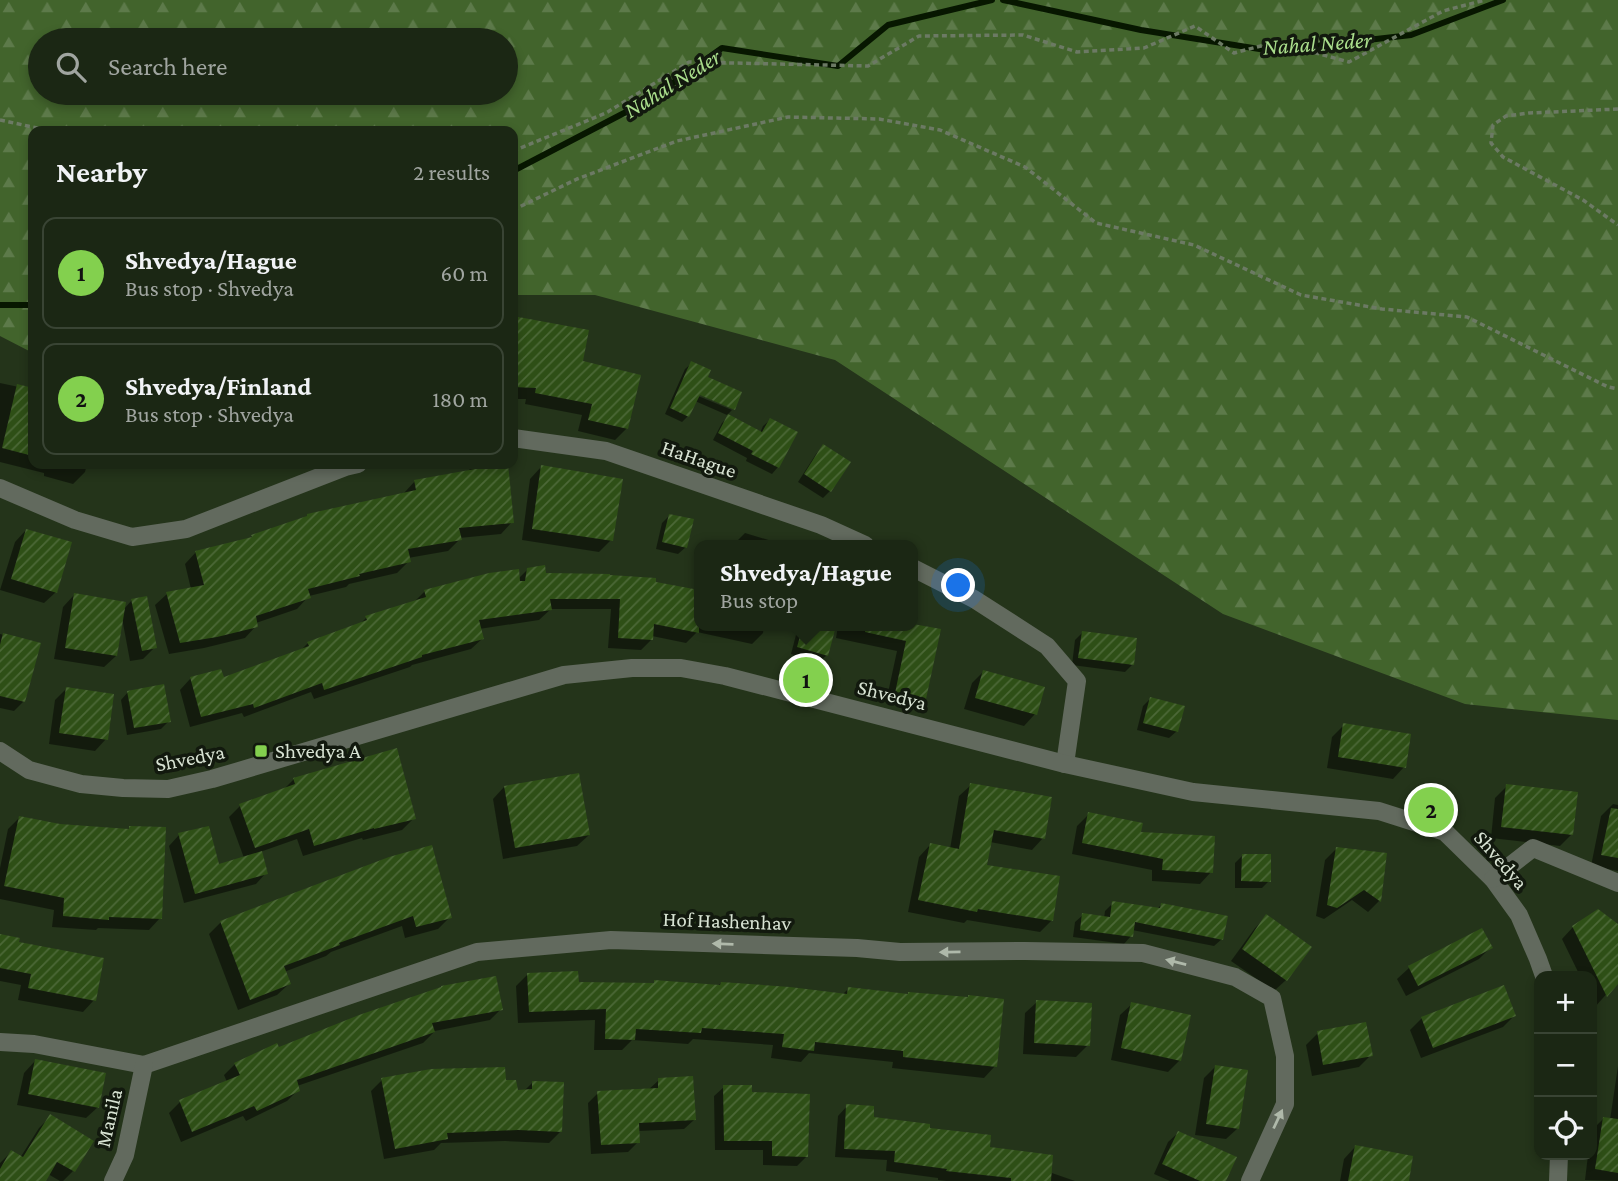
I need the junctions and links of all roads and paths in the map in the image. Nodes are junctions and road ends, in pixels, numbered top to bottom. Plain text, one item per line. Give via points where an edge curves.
1 (1485, 0) edge
2 (1618, 109) edge
3 (0, 120) edge
4 (28, 126) edge
5 (518, 149) edge
6 (518, 208) edge
7 (1618, 225) edge
8 (1618, 389) edge
9 (518, 439) edge
10 (340, 469) edge
11 (0, 488) edge
12 (854, 540) edge
13 (918, 571) edge
14 (0, 751) edge
15 (1065, 764) junction
16 (1493, 879) junction
17 (1618, 883) edge
18 (1542, 971) edge
19 (0, 1042) edge
20 (144, 1065) junction
21 (1559, 1160) edge
22 (113, 1181) edge
23 (1250, 1181) edge
24 (1558, 1181) edge

1 - 5 path via 1443,11 1349,61 1276,42 1234,53 1195,26 1144,48 1077,52 1023,35 919,36 868,66 689,62 606,113
2 - 7 path via 1506,116 1493,125 1491,143 1503,157 1583,200
3 - 4 path
6 - 8 path via 577,178 677,141 788,117 879,119 940,130 1025,167 1096,223 1194,244 1301,295 1467,317
9 - 12 street, HaHague via 606,452
10 - 11 street via 186,529 132,537 75,520
13 - 15 street via 974,599 1047,646 1077,681
14 - 15 street, Shvedya via 29,770 81,784 168,789 564,675 681,668
15 - 16 street, Shvedya via 1194,792 1379,811 1445,832
16 - 17 street via 1533,848
16 - 18 street, Shvedya via 1519,915
19 - 20 street, Hof Hashenhav
20 - 22 street, Manila via 125,1155
23 -> 20 street, Hof Hashenhav via 1285,1104 1285,1056 1272,998 1235,977 1143,953 900,952 611,940 477,952
21 - 24 street

